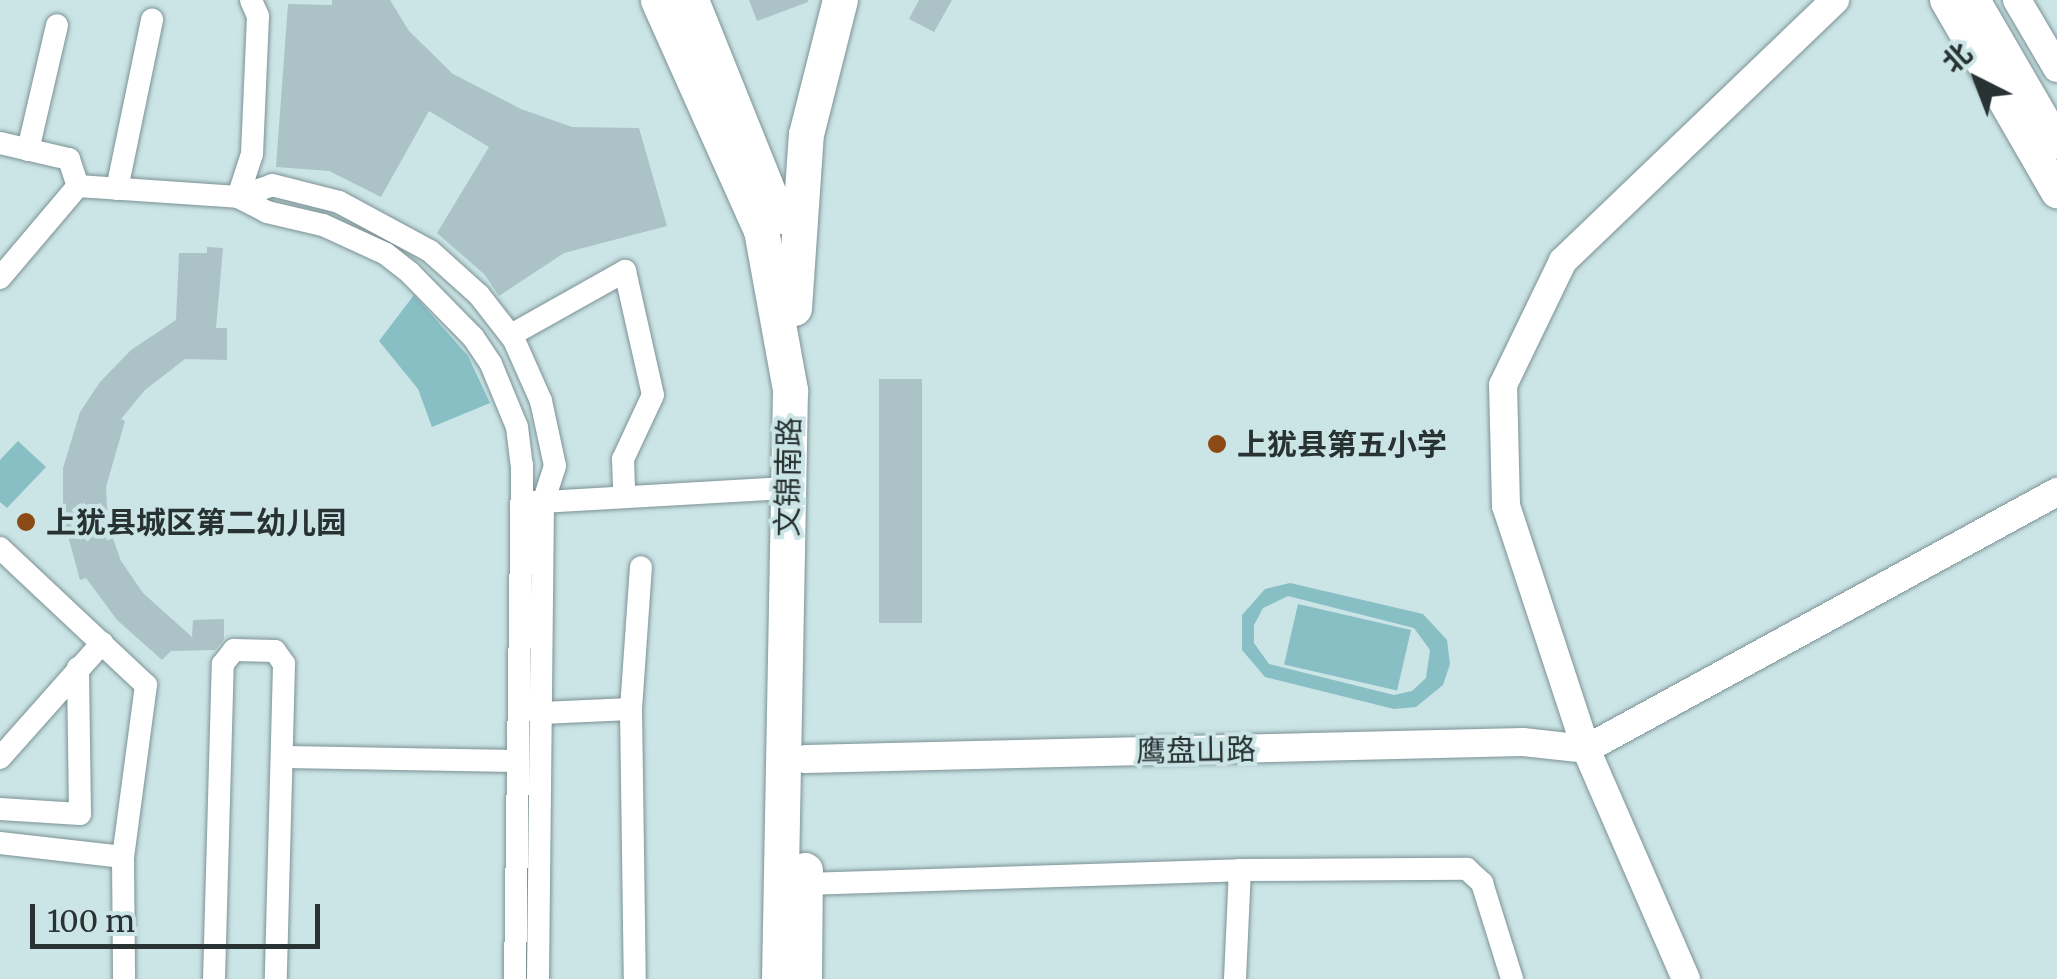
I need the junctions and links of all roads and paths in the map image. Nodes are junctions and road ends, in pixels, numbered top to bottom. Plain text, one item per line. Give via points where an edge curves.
1 (251, 0) edge
2 (658, 0) edge
3 (840, 0) edge
4 (1835, 0) edge
5 (1946, 0) edge
6 (1974, 0) edge
7 (2017, 0) edge
8 (698, 7) edge
9 (152, 20) dead end
10 (56, 25) dead end
11 (2057, 68) edge
12 (2057, 143) edge
13 (0, 144) edge
14 (28, 150) junction
15 (78, 186) junction
16 (117, 189) junction
17 (2057, 192) edge
18 (238, 196) junction
19 (324, 197) junction
20 (315, 222) junction
21 (0, 278) edge
22 (794, 308) junction
23 (508, 330) junction
24 (478, 344) junction
25 (541, 401) junction
26 (510, 411) junction
27 (788, 488) junction
28 (2057, 492) edge
29 (624, 497) junction
30 (532, 502) junction
31 (0, 548) edge
32 (641, 567) dead end
33 (102, 643) junction
34 (78, 668) junction
35 (631, 709) junction
36 (541, 713) junction
37 (1586, 749) junction
38 (282, 756) junction
39 (0, 758) edge
40 (806, 759) junction
41 (518, 761) junction
42 (0, 808) edge
43 (0, 843) edge
44 (123, 857) junction
45 (1240, 870) junction
46 (805, 884) junction
47 (124, 979) edge
48 (214, 979) edge
49 (276, 979) edge
50 (515, 979) edge
51 (538, 979) edge
52 (635, 979) edge
53 (779, 979) edge
54 (804, 979) edge
55 (1235, 979) edge
56 (1512, 979) edge
57 (1686, 979) edge

1 - 18 street via 258,16 253,138
2 - 27 main road, 文锦南路 via 761,230 790,390
3 - 22 main road via 806,134
4 - 37 street via 1563,262 1503,385 1506,506
5 - 17 main road
6 - 12 main road
7 - 11 street
8 - 22 main road, 文锦南路 via 780,218
9 - 16 street
10 - 14 street
13 - 14 street
14 - 15 street via 69,159
15 - 16 street
15 - 21 street
16 - 18 street
18 - 19 street via 272,185
18 - 20 street via 267,212
19 - 20 street
19 - 23 street via 430,251
20 - 24 street via 386,254 455,314
22 - 40 main road, 文锦南路 via 808,390
23 - 24 street
23 - 25 street
23 - 29 street via 625,271 652,395 622,459
24 - 26 street
25 - 26 street
25 - 30 street via 555,466
26 - 30 street
27 - 29 street
27 - 53 main road, 文锦南路
28 - 37 street
29 - 30 street
30 - 36 street
30 - 41 street
31 - 33 street
32 - 35 street
33 - 34 street
33 - 44 street via 146,685
34 - 39 street
34 - 42 street via 80,814
35 - 36 street
35 - 52 street
36 - 51 street
37 - 40 street, 鹰盘山路 via 1524,742
37 - 57 street
38 - 41 street
38 - 48 street via 284,664 275,651 234,650 223,664
38 - 49 street
40 - 46 main road, 文锦南路
41 - 50 street
43 - 44 street
44 - 47 street
45 - 46 street
45 - 55 street
45 - 56 street via 1467,869 1482,882
46 - 54 main road, 文锦南路

